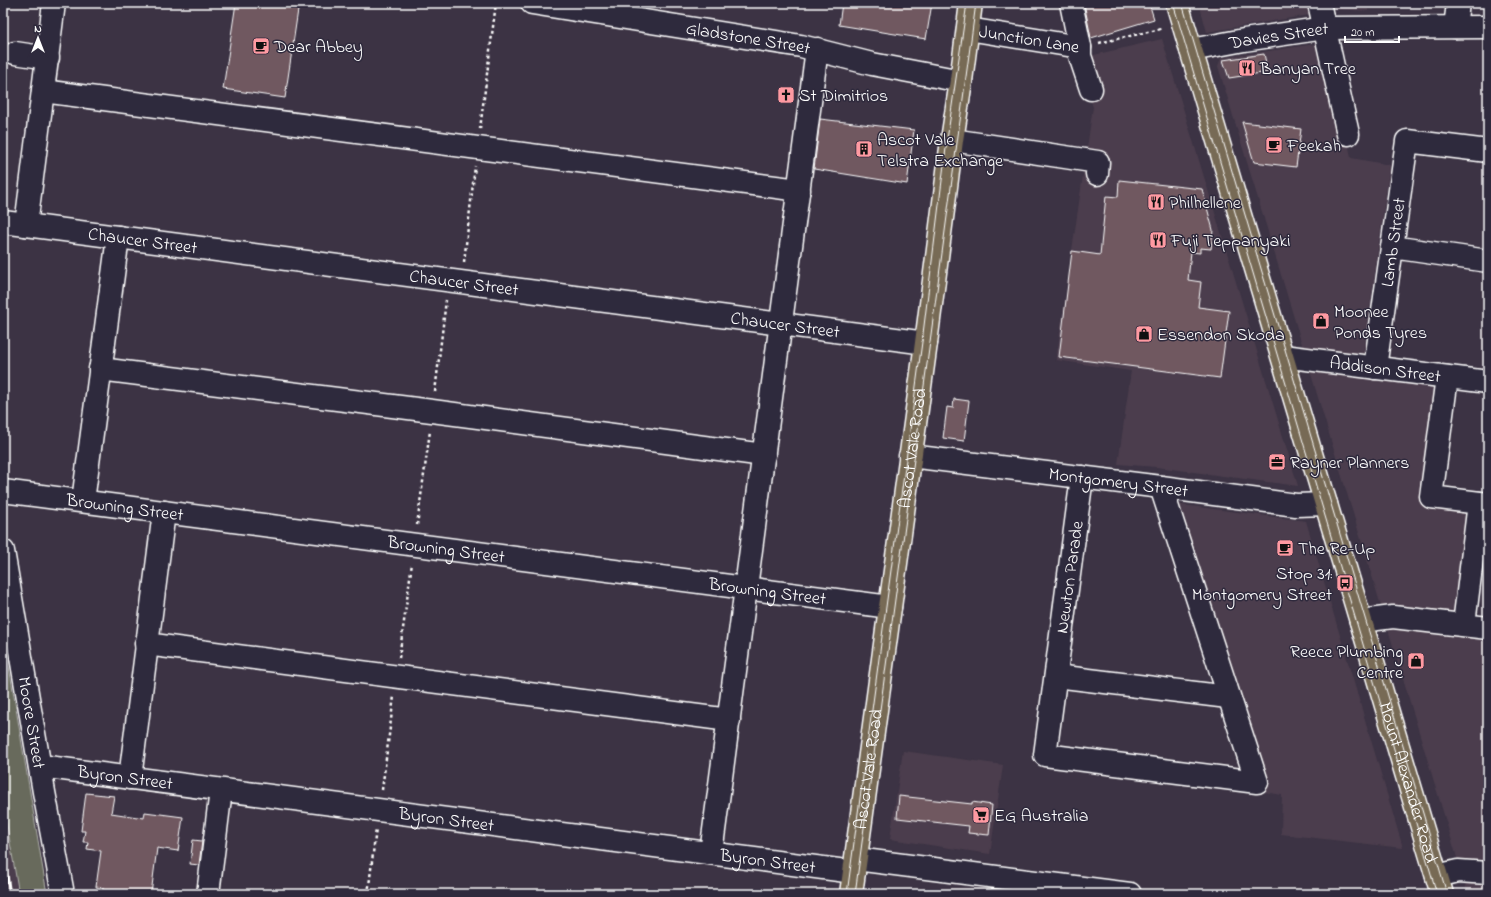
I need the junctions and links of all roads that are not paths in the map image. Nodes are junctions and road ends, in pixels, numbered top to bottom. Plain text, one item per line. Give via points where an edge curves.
1 (54, 3) edge
2 (532, 3) edge
3 (972, 3) edge
4 (1070, 3) edge
5 (1177, 3) edge
6 (1319, 3) edge
7 (1458, 3) edge
8 (613, 10) edge
9 (1455, 27) junction
10 (1488, 27) edge
11 (1325, 28) junction
12 (968, 29) junction
13 (1080, 47) junction
14 (817, 50) junction
15 (1191, 50) junction
16 (16, 53) dead end
17 (48, 58) junction
18 (961, 81) junction
19 (1091, 90) dead end
20 (43, 91) junction
21 (1348, 134) dead end
22 (952, 140) junction
23 (1488, 151) edge
24 (1097, 174) dead end
25 (799, 190) junction
26 (3, 222) edge
27 (26, 225) junction
28 (118, 237) junction
29 (1392, 247) junction
30 (1488, 261) edge
31 (781, 324) junction
32 (926, 343) junction
33 (1283, 356) junction
34 (1375, 368) junction
35 (100, 369) junction
36 (1447, 377) junction
37 (1488, 382) edge
38 (764, 456) junction
39 (910, 456) junction
40 (1082, 477) junction
41 (1161, 487) junction
42 (3, 491) edge
43 (83, 502) junction
44 (1326, 504) junction
45 (1484, 504) edge
46 (164, 512) junction
47 (3, 551) edge
48 (747, 588) junction
49 (890, 607) junction
50 (1361, 621) junction
51 (1464, 624) junction
52 (1488, 628) edge
53 (146, 644) junction
54 (1056, 676) junction
55 (1228, 697) junction
56 (729, 720) junction
57 (40, 766) junction
58 (130, 778) junction
59 (221, 790) junction
60 (711, 853) junction
61 (855, 865) junction
62 (1488, 873) edge
63 (1440, 885) edge
64 (63, 894) edge
65 (208, 894) edge
66 (851, 894) edge
67 (1130, 894) edge

1 - 17 street
2 - 8 street, Gladstone Street
3 - 12 main road, Ascot Vale Road
4 - 13 street
5 - 15 main road, Mount Alexander Road
6 - 11 street
7 - 9 street
8 - 14 street, Gladstone Street
9 - 10 street, Davies Street
9 - 11 street, Davies Street
11 - 15 street, Davies Street
11 - 21 street
12 - 13 street, Junction Lane
12 - 18 main road, Ascot Vale Road
13 - 19 street via 1083,68
14 - 18 street, Gladstone Street via 872,64
14 - 25 street
15 - 33 main road, Mount Alexander Road
16 - 17 street
17 - 20 street
18 - 22 main road, Ascot Vale Road
20 - 25 street
20 - 27 street
22 - 24 street via 1098,162
22 - 32 main road, Ascot Vale Road
23 - 29 street, Lamb Street via 1407,140
25 - 31 street
26 - 27 street, Chaucer Street
27 - 28 street, Chaucer Street
28 - 31 street, Chaucer Street
28 - 35 street
29 - 30 street
29 - 34 street, Lamb Street
31 - 32 street, Chaucer Street
31 - 38 street
32 - 39 main road, Ascot Vale Road
33 - 34 street, Addison Street
33 - 44 main road, Mount Alexander Road
34 - 36 street, Addison Street
35 - 38 street
35 - 43 street
36 - 37 street, Addison Street
36 - 45 street via 1431,497
38 - 48 street
39 - 40 street, Montgomery Street
39 - 49 main road, Ascot Vale Road
40 - 41 street, Montgomery Street
40 - 54 street, Newton Parade
41 - 44 street, Montgomery Street via 1296,505
41 - 55 street
42 - 43 street, Browning Street
43 - 46 street, Browning Street
44 - 50 main road, Mount Alexander Road
45 - 51 street
46 - 48 street, Browning Street
46 - 53 street
47 - 57 street, Moore Street
48 - 49 street, Browning Street
48 - 56 street
49 - 61 main road, Ascot Vale Road
50 - 51 street via 1393,616
50 - 63 main road, Mount Alexander Road
51 - 52 street
53 - 56 street
53 - 58 street
54 - 55 street
54 - 55 street, Newton Parade via 1045,755 1257,782
56 - 60 street
57 - 58 street, Byron Street
57 - 64 street, Moore Street
58 - 59 street, Byron Street
59 - 60 street, Byron Street
59 - 65 street
60 - 61 street, Byron Street
61 - 66 main road, Ascot Vale Road
61 - 67 street, Byron Street
62 - 63 street via 1458,871

